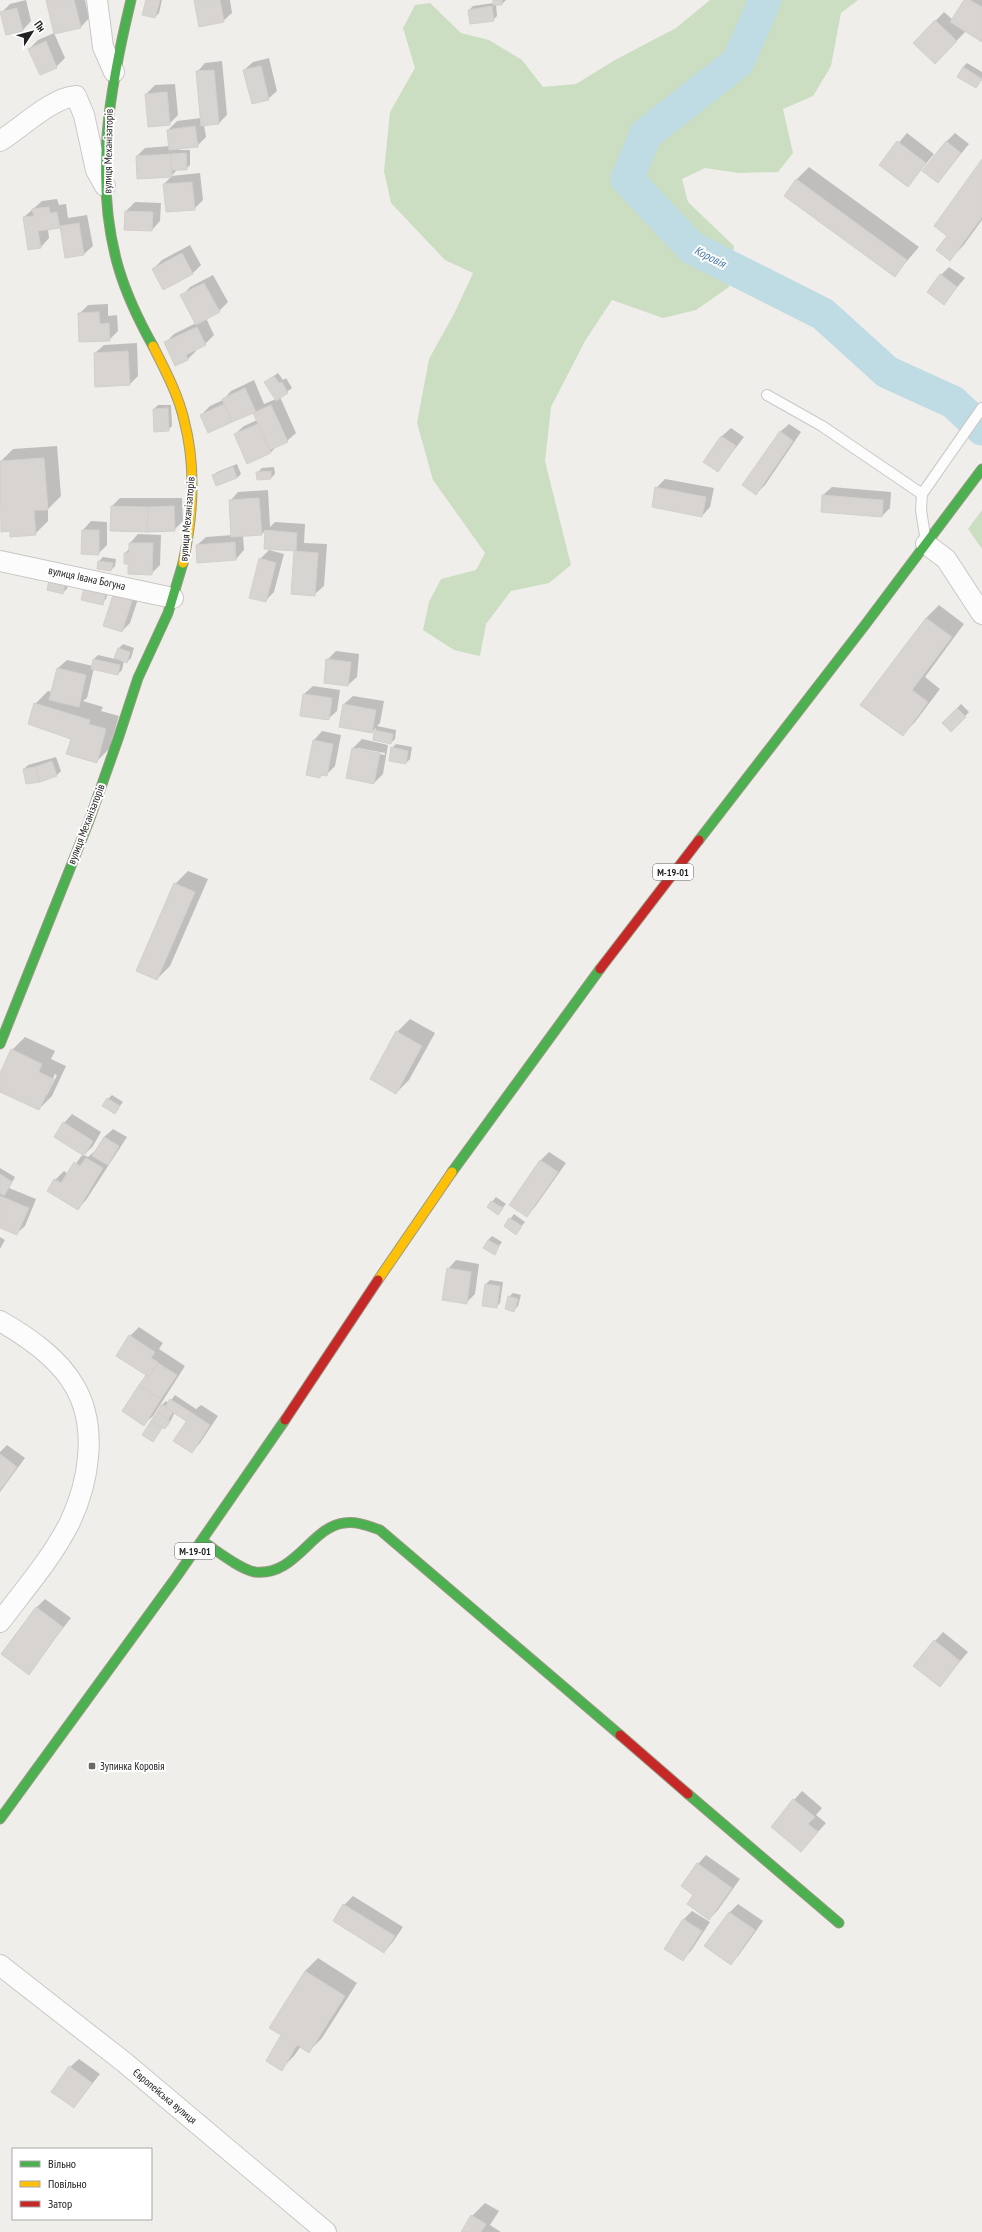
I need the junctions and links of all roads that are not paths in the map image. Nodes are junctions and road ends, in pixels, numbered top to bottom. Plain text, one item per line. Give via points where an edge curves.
1 (97, 0) edge
2 (131, 0) edge
3 (114, 72) junction
4 (0, 141) edge
5 (106, 186) junction
6 (768, 395) dead end
7 (982, 408) edge
8 (980, 472) edge
9 (922, 494) junction
10 (926, 544) junction
11 (0, 561) edge
12 (173, 598) junction
13 (982, 614) edge
14 (0, 1044) edge
15 (0, 1321) edge
16 (202, 1542) junction
17 (0, 1622) edge
18 (0, 1819) edge
19 (839, 1923) dead end
20 (0, 1965) edge
21 (326, 2232) edge

1 - 3 street via 103,48
2 - 3 street, вулиця Механізаторів
3 - 5 street, вулиця Механізаторів via 107,119
4 - 5 street via 40,113 76,96 84,114 96,170
5 - 12 street, вулиця Механізаторів via 115,254 123,282 139,321 170,378 187,427 191,458 189,515 182,565
6 - 9 lane via 822,426
7 - 9 lane
8 - 10 street, М-19-01
9 - 10 lane
10 - 13 street via 946,559
10 - 16 street, М-19-01 via 830,673 647,905 511,1088 413,1226
11 - 12 street, вулиця Івана Богуна
12 - 14 street, вулиця Механізаторів via 138,679 116,746
15 - 17 street via 53,1360 75,1386 84,1412 88,1440 84,1486 69,1523 50,1554
16 - 18 street, М-19-01
16 - 19 street via 252,1571 281,1567 296,1558 332,1525 346,1522 366,1524 380,1530
20 - 21 street, Європейська вулиця via 124,2062

